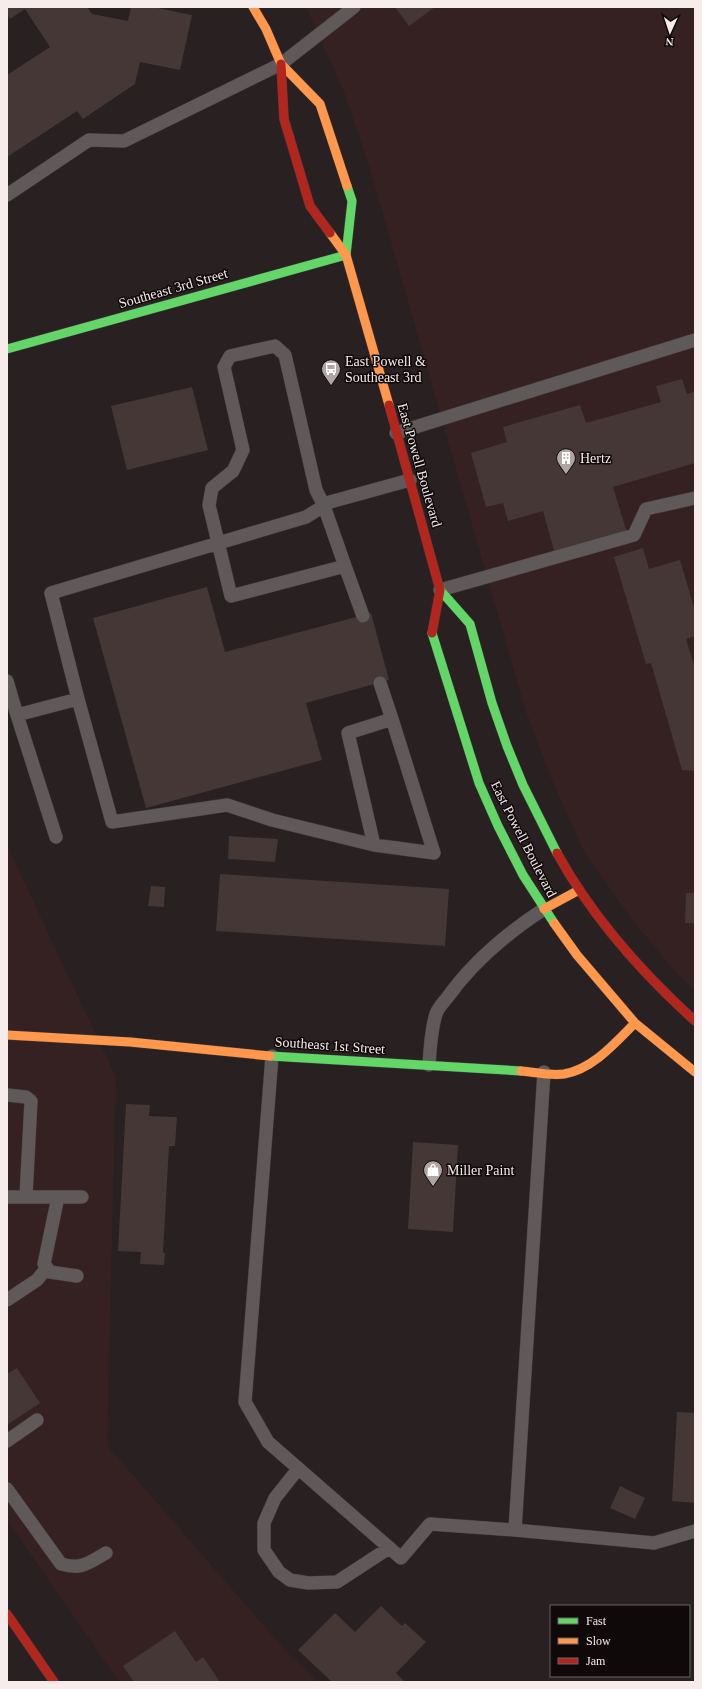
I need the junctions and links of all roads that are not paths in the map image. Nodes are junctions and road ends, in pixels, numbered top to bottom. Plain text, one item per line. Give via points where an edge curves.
1 (253, 7) edge
2 (354, 7) edge
3 (281, 64) junction
4 (7, 195) edge
5 (346, 255) junction
6 (695, 340) edge
7 (7, 349) edge
8 (396, 433) junction
9 (410, 480) junction
10 (695, 498) edge
11 (324, 506) junction
12 (218, 542) junction
13 (345, 566) junction
14 (440, 590) junction
15 (363, 616) dead end
16 (7, 681) edge
17 (380, 684) dead end
18 (78, 699) junction
19 (17, 715) junction
20 (392, 719) junction
21 (56, 837) dead end
22 (374, 845) junction
23 (579, 890) junction
24 (544, 909) junction
25 (695, 1021) edge
26 (635, 1023) junction
27 (7, 1035) edge
28 (272, 1056) junction
29 (429, 1066) junction
30 (544, 1072) junction
31 (695, 1072) edge
32 (7, 1095) edge
33 (26, 1196) junction
34 (7, 1197) edge
35 (58, 1197) junction
36 (82, 1197) dead end
37 (46, 1269) junction
38 (77, 1276) dead end
39 (7, 1300) edge
40 (37, 1420) dead end
41 (7, 1441) edge
42 (298, 1469) junction
43 (7, 1489) edge
44 (515, 1530) junction
45 (695, 1531) edge
46 (389, 1548) junction
47 (106, 1553) dead end
48 (7, 1614) edge
49 (54, 1682) edge

1 - 3 main road, East Powell Boulevard
2 - 3 lane
3 - 4 lane via 124,141 89,140
3 - 5 main road, East Powell Boulevard via 284,119 310,206
3 - 5 main road, East Powell Boulevard via 320,104 335,147 352,201
5 - 7 main road, Southeast 3rd Street
5 - 8 main road, East Powell Boulevard
6 - 8 lane
8 - 9 main road, East Powell Boulevard
9 - 11 lane via 330,502
9 - 14 main road, East Powell Boulevard
10 - 14 lane via 646,509 634,535
11 - 12 lane via 306,517
11 - 12 lane via 316,490 285,355 275,346 230,356 224,367 243,450 233,471 212,488 209,505
11 - 13 lane
12 - 13 lane via 231,596
12 - 18 lane via 51,593
13 - 15 lane
14 - 23 main road, East Powell Boulevard via 469,623 502,731 526,795 552,846
14 - 24 main road, East Powell Boulevard via 432,634 465,742 498,826
16 - 19 lane
17 - 20 lane
18 - 19 lane
18 - 22 lane via 112,822 227,805 272,820
19 - 21 lane
20 - 22 lane via 348,733
20 - 22 lane via 434,853
23 - 24 main road
23 - 25 main road, East Powell Boulevard via 624,950 674,1003
24 - 26 main road, East Powell Boulevard via 577,955
24 - 29 lane via 489,951 455,986 437,1012 431,1038
26 - 30 main road, Southeast 1st Street via 587,1067 562,1074
26 - 31 main road, East Powell Boulevard
27 - 28 main road, Southeast 1st Street via 130,1042
28 - 29 main road, Southeast 1st Street
28 - 42 lane via 245,1402 268,1442
29 - 30 main road, Southeast 1st Street
30 - 44 lane
32 - 33 lane via 26,1097 30,1101
33 - 34 lane
33 - 35 lane
35 - 36 lane
35 - 37 lane via 44,1264
37 - 38 lane via 50,1272
37 - 39 lane via 37,1280
40 - 41 lane
42 - 46 lane
42 - 46 lane via 275,1498 264,1523 264,1550 279,1572 290,1580 308,1583 336,1582
43 - 47 lane via 61,1564 85,1566
44 - 45 lane via 654,1543
44 - 46 lane via 430,1524 401,1558
48 - 49 main road

